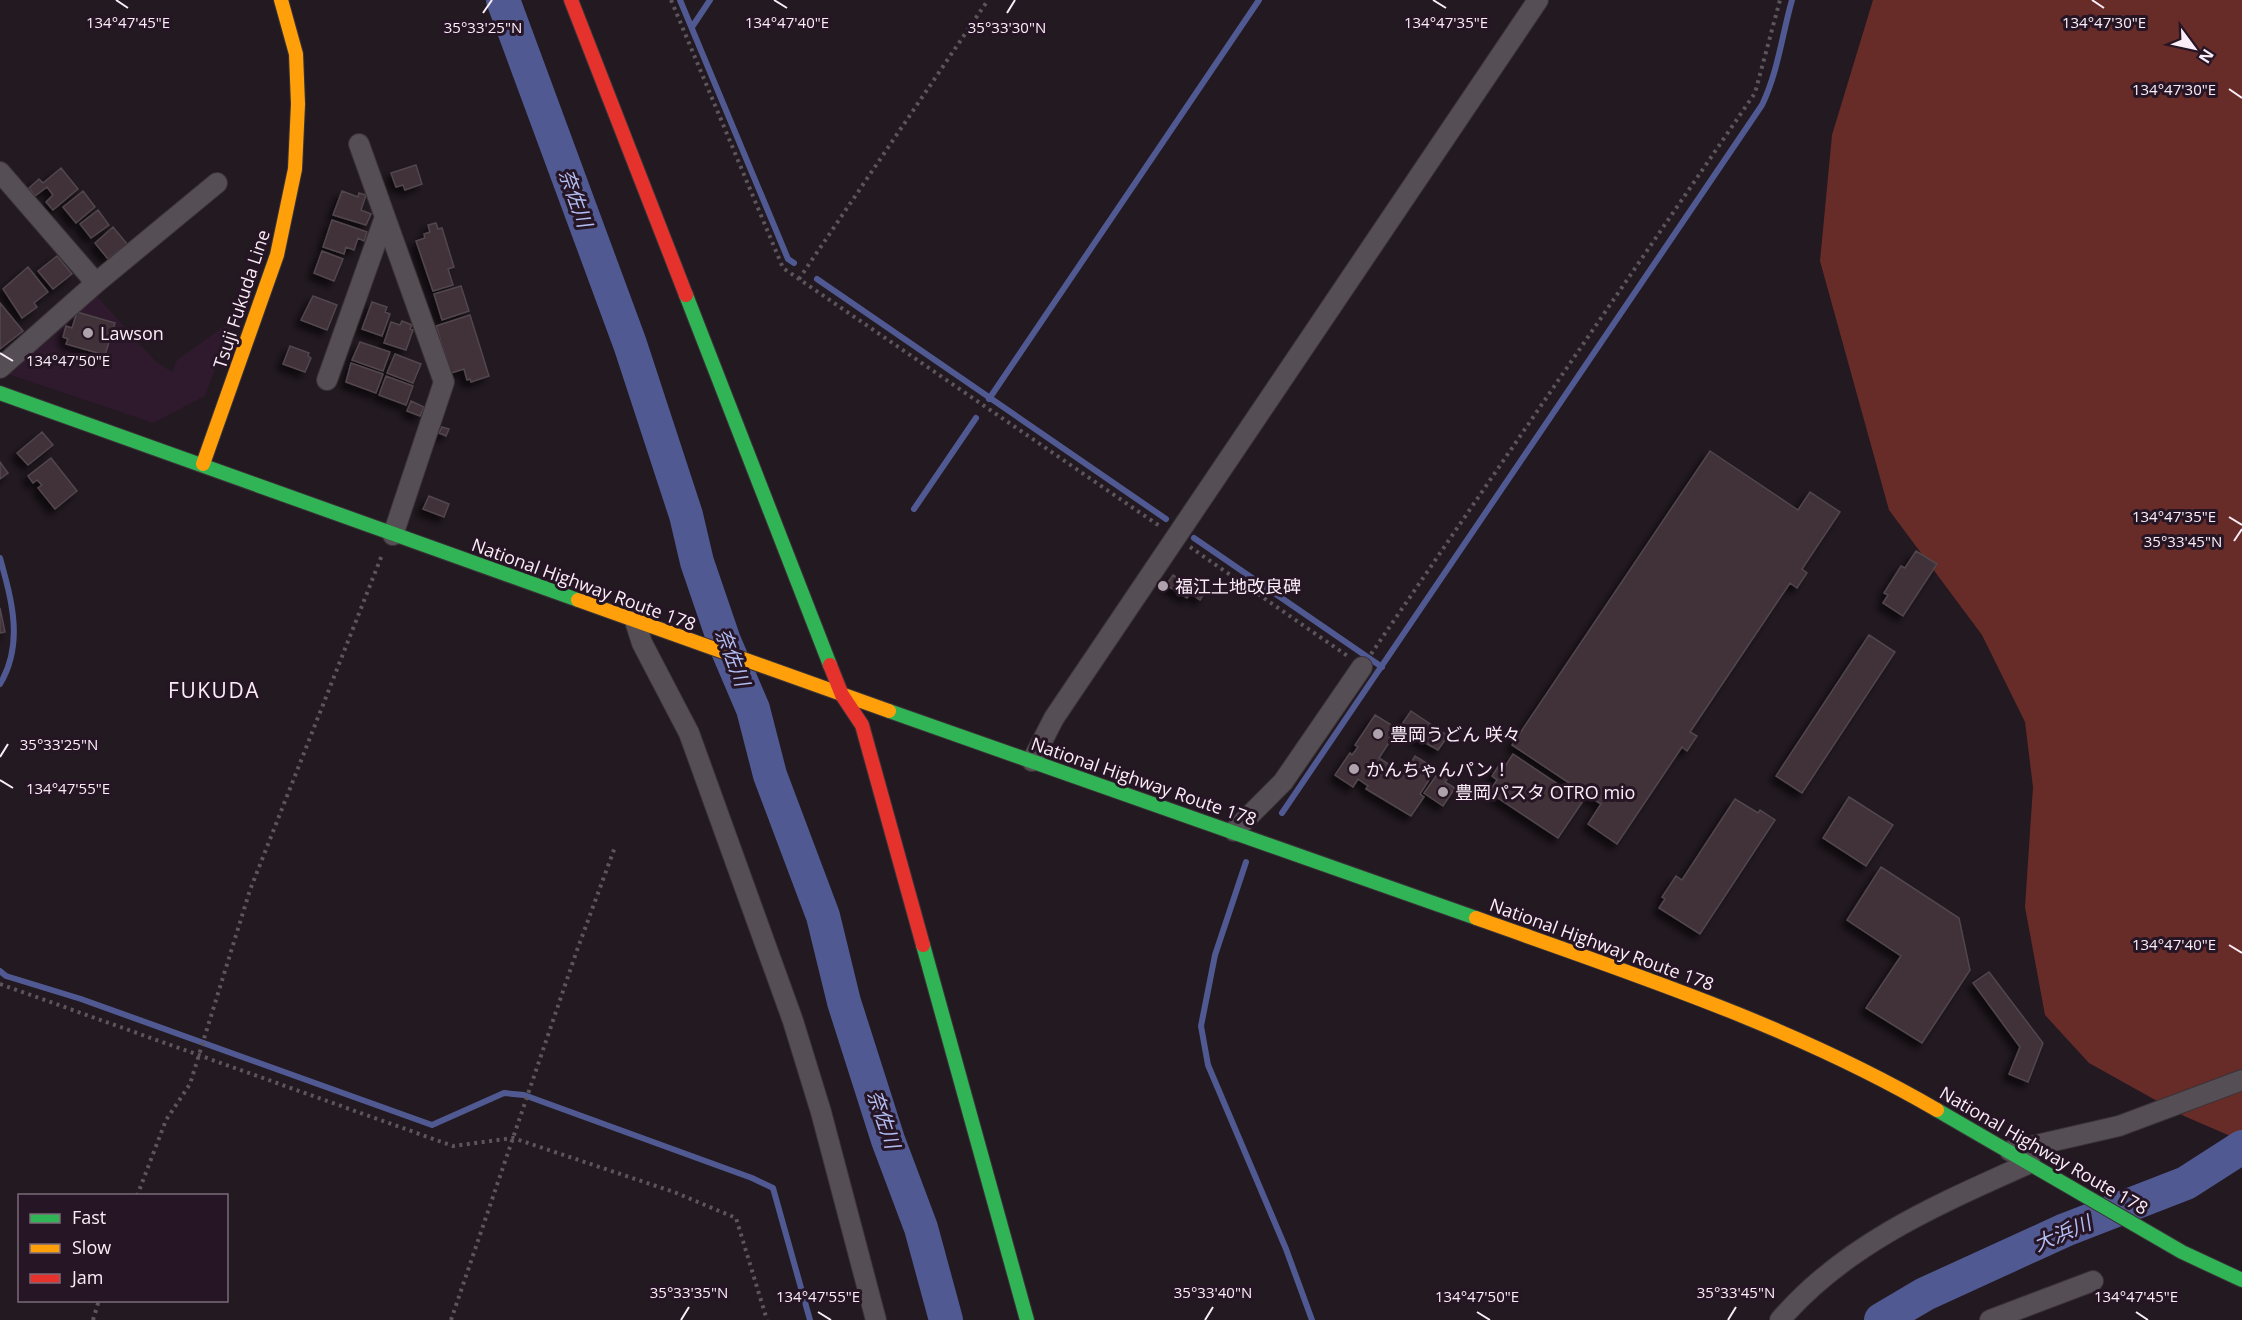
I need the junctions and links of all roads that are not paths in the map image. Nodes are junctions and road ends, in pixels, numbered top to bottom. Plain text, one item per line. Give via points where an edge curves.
1 (281, 0) edge
2 (572, 0) edge
3 (1538, 0) edge
4 (358, 144) dead end
5 (0, 172) edge
6 (217, 183) dead end
7 (385, 218) junction
8 (96, 283) junction
9 (0, 368) edge
10 (327, 380) dead end
11 (0, 393) edge
12 (203, 464) junction
13 (392, 535) junction
14 (644, 624) junction
15 (1362, 667) road end
16 (842, 695) junction
17 (1032, 761) junction
18 (1234, 831) junction
19 (2242, 1080) edge
20 (2010, 1151) junction
21 (2030, 1162) junction
22 (2242, 1280) edge
23 (2092, 1281) dead end
24 (876, 1320) edge
25 (1027, 1320) edge
26 (1780, 1320) edge
27 (1990, 1320) edge

1 - 12 main road, Tsuji Fukuda Line via 296,54 295,169 277,255
2 - 16 main road
3 - 17 street via 1047,727
4 - 7 street
5 - 8 street
6 - 8 street
7 - 10 street
7 - 13 street via 444,382
8 - 9 street
11 - 12 main road, National Highway Route 178
12 - 13 main road, National Highway Route 178
13 - 14 main road, National Highway Route 178
14 - 16 main road, National Highway Route 178
14 - 24 street via 642,643 689,733 793,1021
15 - 18 street via 1283,782
16 - 17 main road, National Highway Route 178
16 - 25 main road via 862,725
17 - 18 main road, National Highway Route 178
18 - 20 main road, National Highway Route 178 via 1768,1025 1876,1075
19 - 20 street via 2119,1126
20 - 21 main road, National Highway Route 178
21 - 22 main road, National Highway Route 178 via 2182,1252
21 - 26 street via 1929,1209 1855,1252
23 - 27 street

